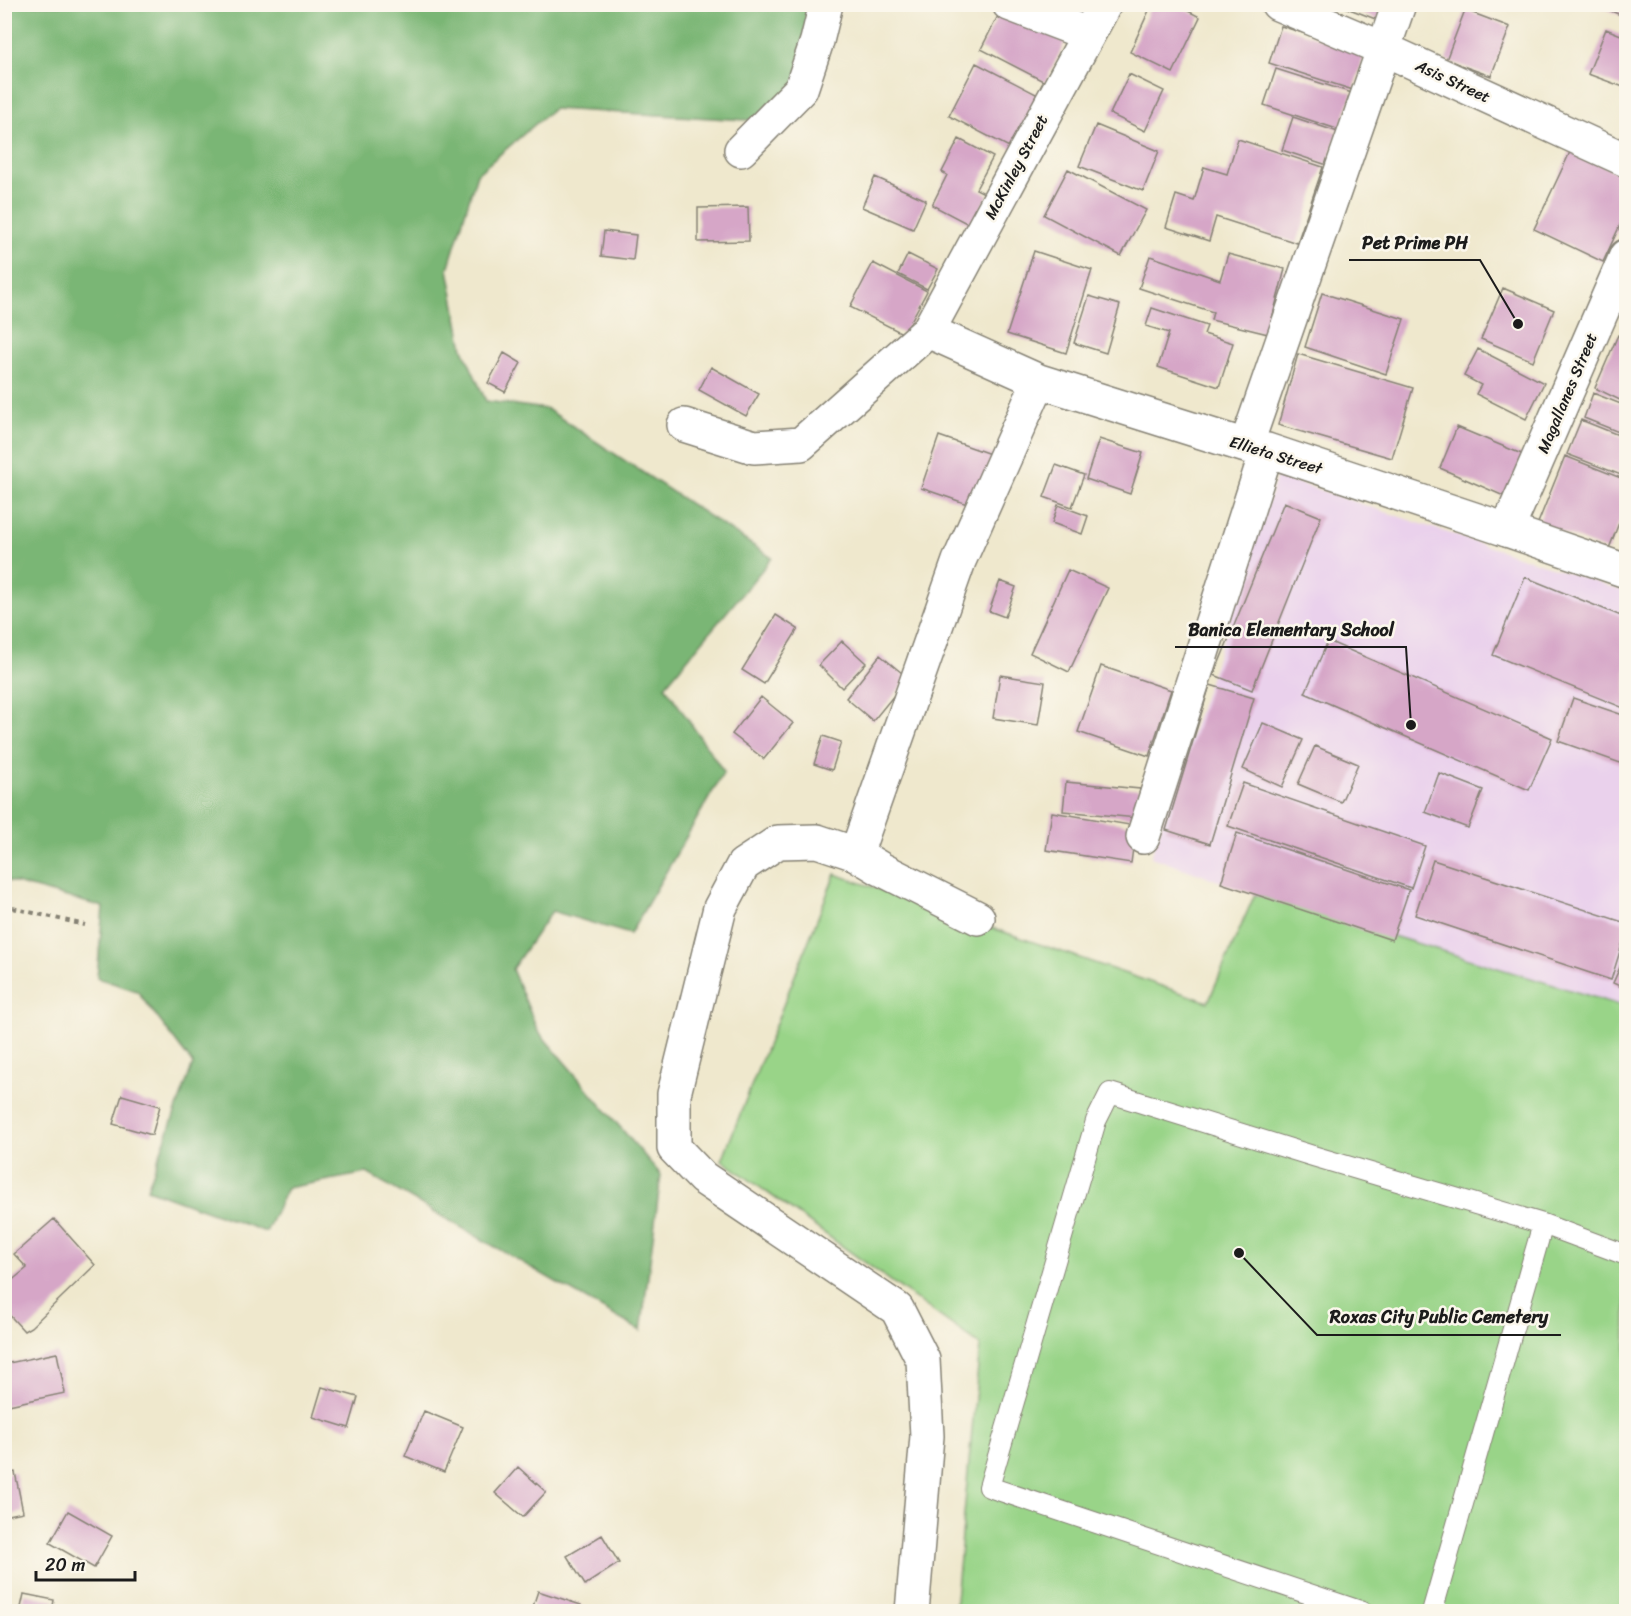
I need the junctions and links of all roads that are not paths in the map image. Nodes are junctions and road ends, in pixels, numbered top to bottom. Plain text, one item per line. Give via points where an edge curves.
1 (826, 4) edge
2 (1009, 4) edge
3 (1105, 4) edge
4 (1278, 4) edge
5 (1399, 4) edge
6 (1088, 34) junction
7 (1384, 49) junction
8 (741, 150) dead end
9 (1626, 160) edge
10 (1626, 256) edge
11 (928, 331) junction
12 (1039, 381) junction
13 (684, 425) dead end
14 (1257, 448) junction
15 (1507, 530) junction
16 (1626, 571) edge
17 (1143, 837) dead end
18 (856, 854) junction
19 (978, 918) dead end
20 (1543, 1224) junction
21 (1626, 1255) edge
22 (912, 1611) edge
23 (1363, 1611) edge
24 (1432, 1611) edge

1 - 8 street via 801,89
2 - 6 street
3 - 6 street, McKinley Street
4 - 7 street, Asis Street
5 - 7 street
6 - 11 street, McKinley Street
7 - 9 street, Asis Street
7 - 14 street
10 - 15 street, Magallanes Street
11 - 12 street, Ellieta Street
11 - 13 street via 801,444 754,447
12 - 14 street, Ellieta Street
12 - 18 street via 959,561
14 - 15 street, Ellieta Street
14 - 17 street
15 - 16 street, Ellieta Street
18 - 19 street
18 - 22 street via 817,841 778,842 743,865 720,908 674,1094 674,1148 704,1178 897,1309 923,1360 927,1436
20 - 21 lane
20 - 23 lane via 1110,1093 1096,1121 989,1487
20 - 24 lane

